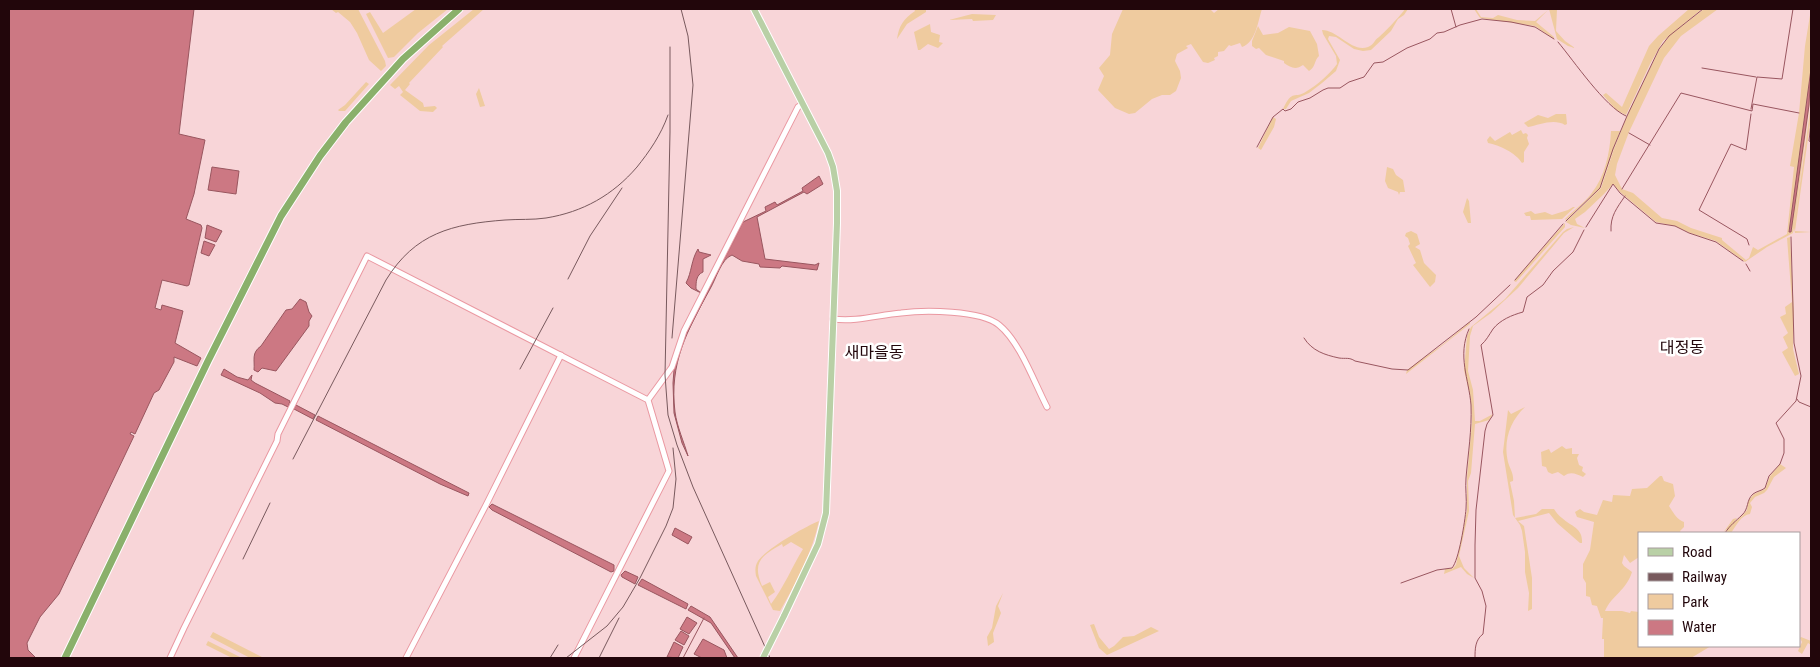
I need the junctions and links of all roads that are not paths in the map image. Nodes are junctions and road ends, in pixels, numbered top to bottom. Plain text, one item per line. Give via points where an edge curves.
1 (459, 9) edge
2 (754, 9) edge
3 (803, 104) junction
4 (833, 319) junction
5 (561, 355) junction
6 (648, 400) junction
7 (1047, 407) dead end
8 (65, 658) edge
9 (170, 658) edge
10 (406, 658) edge
11 (574, 658) edge
12 (763, 658) edge

1 - 8 highway via 414,48 364,101 320,156 286,207
2 - 3 main road
3 - 4 main road via 828,153 837,191
3 - 6 street via 798,106 684,331 672,367
4 - 7 street via 854,320 935,310 993,321 1013,341
4 - 12 main road, bridge via 825,518 818,544
5 - 6 street
5 - 9 street via 367,256 310,366 277,441
5 - 10 street
6 - 11 street via 669,471

